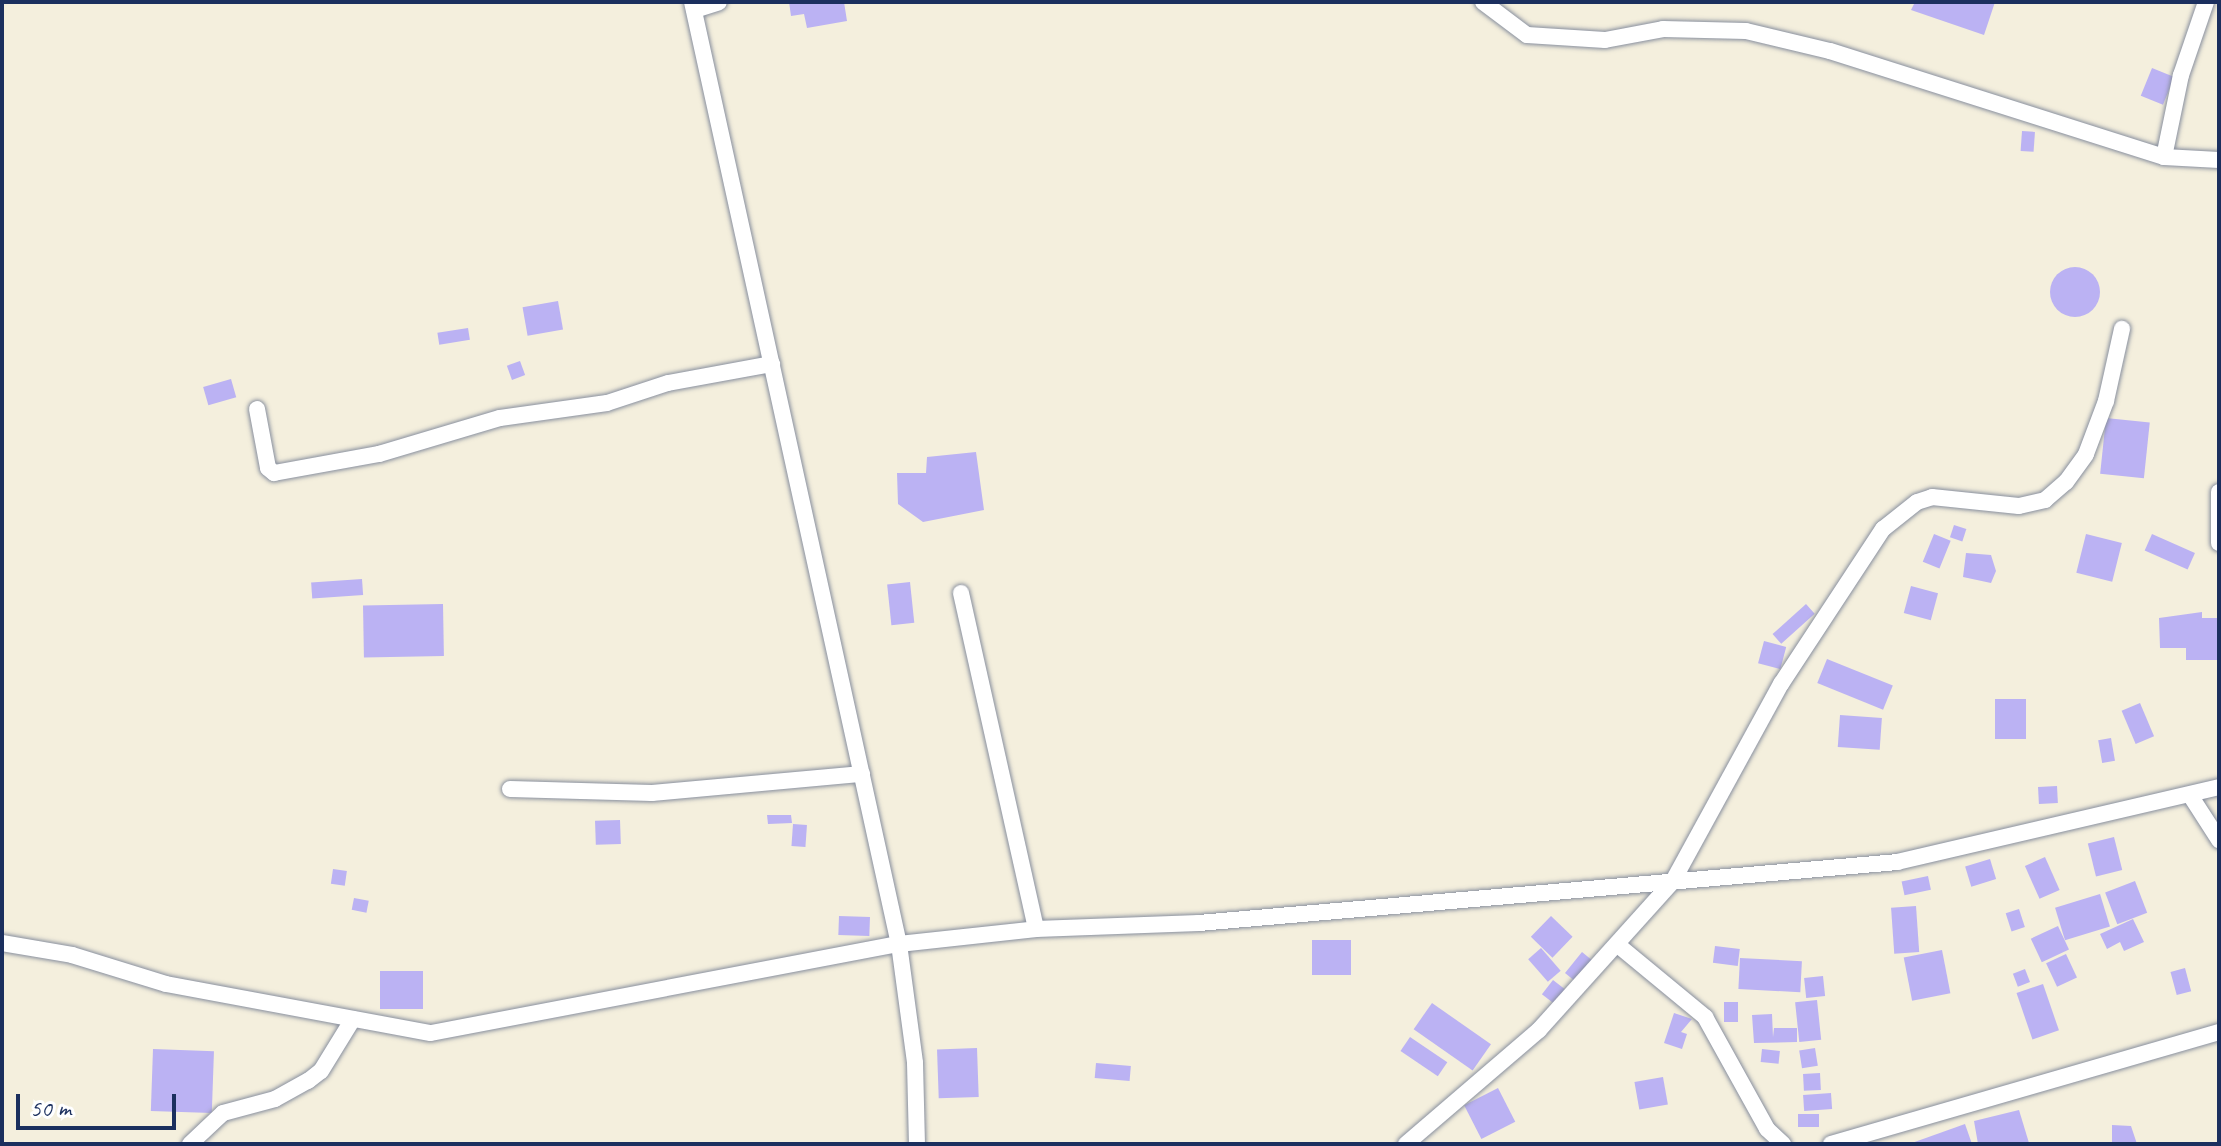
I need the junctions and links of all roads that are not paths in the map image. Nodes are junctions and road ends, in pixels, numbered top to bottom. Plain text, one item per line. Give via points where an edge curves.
1 (719, 2) edge
2 (1483, 2) edge
3 (2206, 2) edge
4 (693, 6) edge
5 (2164, 157) junction
6 (2219, 160) edge
7 (2122, 329) dead end
8 (772, 364) junction
9 (257, 409) dead end
10 (2219, 492) edge
11 (2219, 543) edge
12 (961, 593) dead end
13 (862, 774) junction
14 (2219, 787) edge
15 (510, 789) dead end
16 (2190, 795) junction
17 (2219, 840) edge
18 (1673, 881) junction
19 (1036, 929) junction
20 (2, 943) edge
21 (899, 944) junction
22 (1619, 946) junction
23 (353, 1019) junction
24 (2219, 1032) edge
25 (190, 1144) edge
26 (917, 1144) edge
27 (1406, 1144) edge
28 (1783, 1144) edge
29 (1831, 1144) edge

1 - 4 street
2 - 5 street via 1527,35 1605,40 1663,29 1746,31 1830,51
3 - 5 street via 2181,75
4 - 8 street
5 - 6 street
7 - 18 street via 2106,401 2086,454 2045,500 2019,506 1932,497 1917,502 1883,529 1781,684
8 - 9 street via 668,383 607,403 500,418 379,454 274,473 268,468
8 - 13 street
10 - 11 street
12 - 19 street
13 - 15 street via 652,793
13 - 21 street
14 - 16 street
16 - 17 street
16 - 18 street via 1897,862
18 - 19 street via 1199,923
18 - 22 street
19 - 21 street
20 - 23 street via 72,955 166,984
21 - 23 street via 449,1031 417,1033
21 - 26 street via 915,1063
22 - 27 street via 1505,1064 1425,1123
22 - 28 street via 1705,1017 1767,1129
23 - 25 street via 321,1071 308,1081 275,1099 223,1113
24 - 29 street

